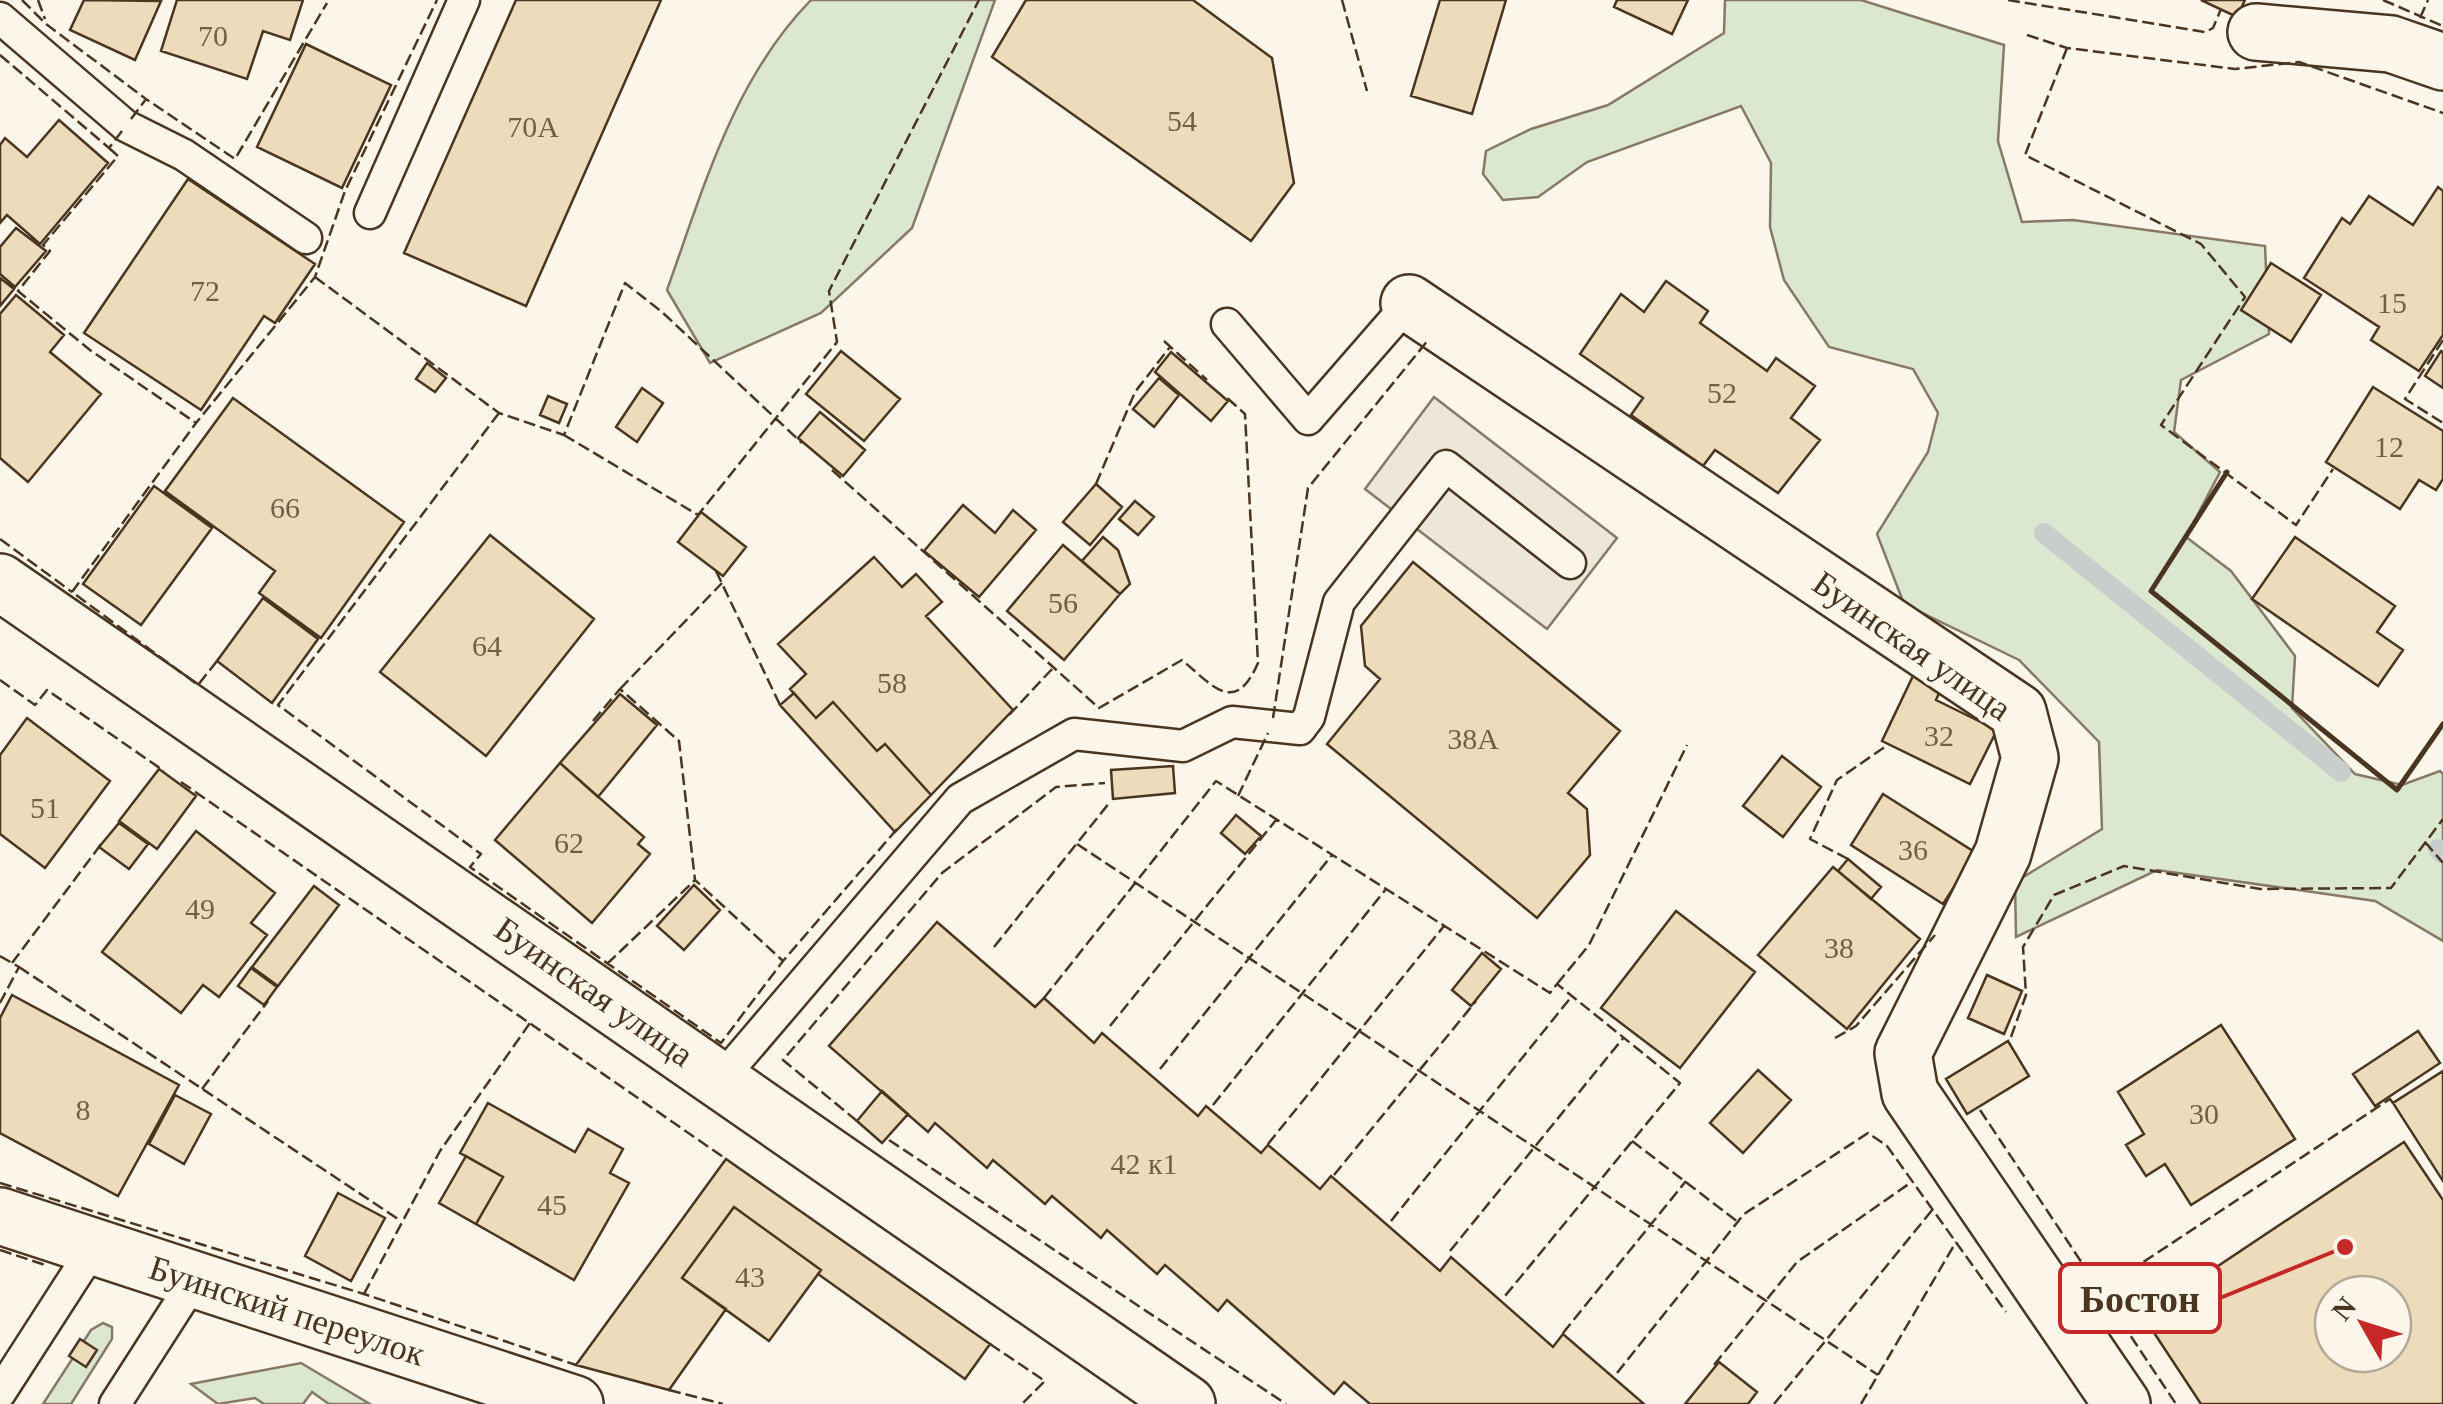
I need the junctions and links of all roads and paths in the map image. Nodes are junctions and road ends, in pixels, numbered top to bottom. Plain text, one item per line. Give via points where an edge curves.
1 (464, 0) edge
2 (0, 18) edge
3 (2256, 32) dead end
4 (2443, 62) edge
5 (370, 214) dead end
6 (306, 238) dead end
7 (1408, 304) joint
8 (1228, 324) dead end
9 (1570, 562) dead end
10 (0, 582) edge
11 (721, 1079) junction
12 (0, 1216) edge
13 (94, 1247) junction
14 (194, 1281) junction
15 (5, 1373) edge
16 (115, 1404) edge
17 (575, 1404) edge
18 (1187, 1404) edge
19 (2122, 1404) edge

1 - 5 lane
2 - 6 lane via 126,126 184,155
3 - 4 street via 2391,44
7 - 8 lane via 1308,420
7 - 19 street, Буинская улица via 2018,712 2030,758 2003,854 1903,1052 1910,1094
9 - 11 lane via 1446,466 1339,602 1300,730 1232,722 1184,746 1074,734 960,798
10 - 11 street, Буинская улица
11 - 18 street, Буинская улица
12 - 13 street, Буинский переулок
13 - 14 street, Буинский переулок
13 - 15 lane
14 - 16 lane
14 - 17 street, Буинский переулок

